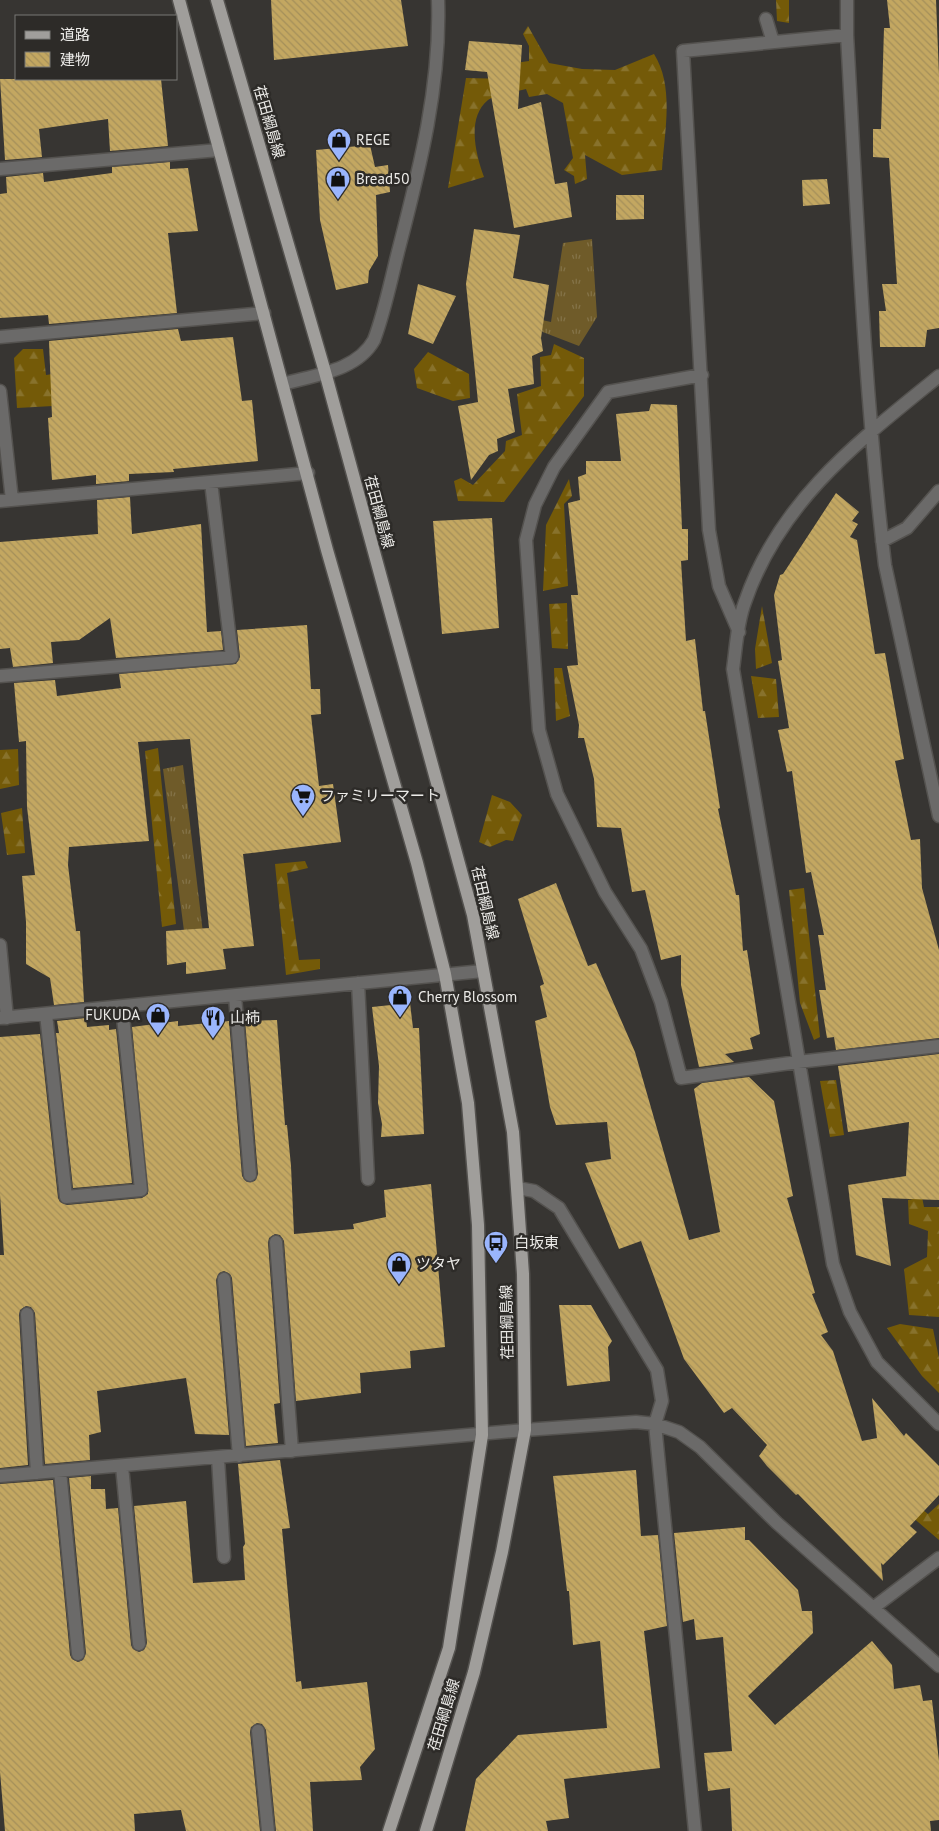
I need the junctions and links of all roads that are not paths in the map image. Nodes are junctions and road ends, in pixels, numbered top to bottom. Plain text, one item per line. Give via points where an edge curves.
1 (179, 0) edge
2 (217, 0) edge
3 (438, 0) edge
4 (848, 0) edge
5 (766, 19) dead end
6 (847, 35) junction
7 (773, 42) junction
8 (219, 150) junction
9 (0, 170) edge
10 (264, 313) junction
11 (0, 338) edge
12 (325, 372) junction
13 (702, 375) junction
14 (939, 376) edge
15 (283, 384) junction
16 (0, 391) edge
17 (871, 431) junction
18 (308, 473) junction
19 (211, 482) junction
20 (939, 491) edge
21 (6, 500) edge
22 (882, 541) junction
23 (739, 632) junction
24 (0, 676) edge
25 (935, 780) edge
26 (939, 816) edge
27 (0, 945) edge
28 (482, 971) junction
29 (444, 974) junction
30 (358, 983) junction
31 (235, 996) junction
32 (122, 1007) junction
33 (46, 1014) junction
34 (3, 1018) edge
35 (939, 1046) edge
36 (798, 1062) junction
37 (250, 1175) dead end
38 (368, 1179) dead end
39 (518, 1188) junction
40 (276, 1242) dead end
41 (224, 1279) dead end
42 (27, 1314) dead end
43 (655, 1424) junction
44 (939, 1424) edge
45 (525, 1430) junction
46 (482, 1435) junction
47 (292, 1452) junction
48 (239, 1456) junction
49 (218, 1458) junction
50 (122, 1466) junction
51 (60, 1471) junction
52 (37, 1473) junction
53 (0, 1476) edge
54 (224, 1557) dead end
55 (939, 1558) edge
56 (873, 1608) junction
57 (139, 1644) dead end
58 (78, 1654) dead end
59 (939, 1666) edge
60 (258, 1731) dead end
61 (268, 1831) edge
62 (389, 1831) edge
63 (426, 1831) edge
64 (695, 1831) edge

1 - 8 main road, 荏田綱島線
2 - 12 main road, 荏田綱島線
3 - 12 street via 436,73 416,182 376,334 366,352 346,366
4 - 6 street
5 - 7 street
6 - 7 street
6 - 17 street
7 - 13 street via 683,51
8 - 9 street
8 - 10 main road, 荏田綱島線
10 - 11 street
10 - 15 main road, 荏田綱島線
12 - 15 street
12 - 28 main road, 荏田綱島線 via 473,916
13 - 23 street via 709,530 719,586
13 - 36 street via 608,392 554,467 535,505 526,540 539,730 556,794 605,892 641,948 661,1002 681,1078
14 - 17 street
15 - 18 main road, 荏田綱島線
16 - 21 street
17 - 22 street
17 - 23 street via 793,510 764,557 744,604
18 - 19 street
18 - 29 main road, 荏田綱島線 via 417,862
19 - 21 street
19 - 24 street via 232,657
20 - 22 street via 907,528
22 - 25 street
23 - 36 street via 733,669
25 - 26 street
27 - 34 street
28 - 29 street
28 - 39 main road, 荏田綱島線 via 513,1132
29 - 30 street
29 - 46 main road, 荏田綱島線 via 468,1103 478,1226
30 - 31 street
30 - 38 street
31 - 32 street
31 - 37 street
32 - 33 street
32 - 33 street via 141,1190 66,1197
33 - 34 street
35 - 36 street
36 - 44 street via 833,1264 850,1312 877,1362
39 - 43 street via 534,1191 559,1208 657,1370 662,1401
39 - 45 main road, 荏田綱島線 via 523,1274
40 - 47 street
41 - 48 street
42 - 52 street
43 - 45 street via 636,1422
43 - 56 street via 679,1432 700,1447 777,1523
43 - 64 street
45 - 46 street
45 - 63 main road, 荏田綱島線 via 502,1552 474,1672
46 - 47 street
46 - 62 main road, 荏田綱島線 via 449,1648
47 - 48 street
48 - 49 street
49 - 50 street
49 - 54 street
50 - 51 street
50 - 57 street
51 - 52 street
51 - 58 street
52 - 53 street
55 - 56 street
56 - 59 street
60 - 61 street

